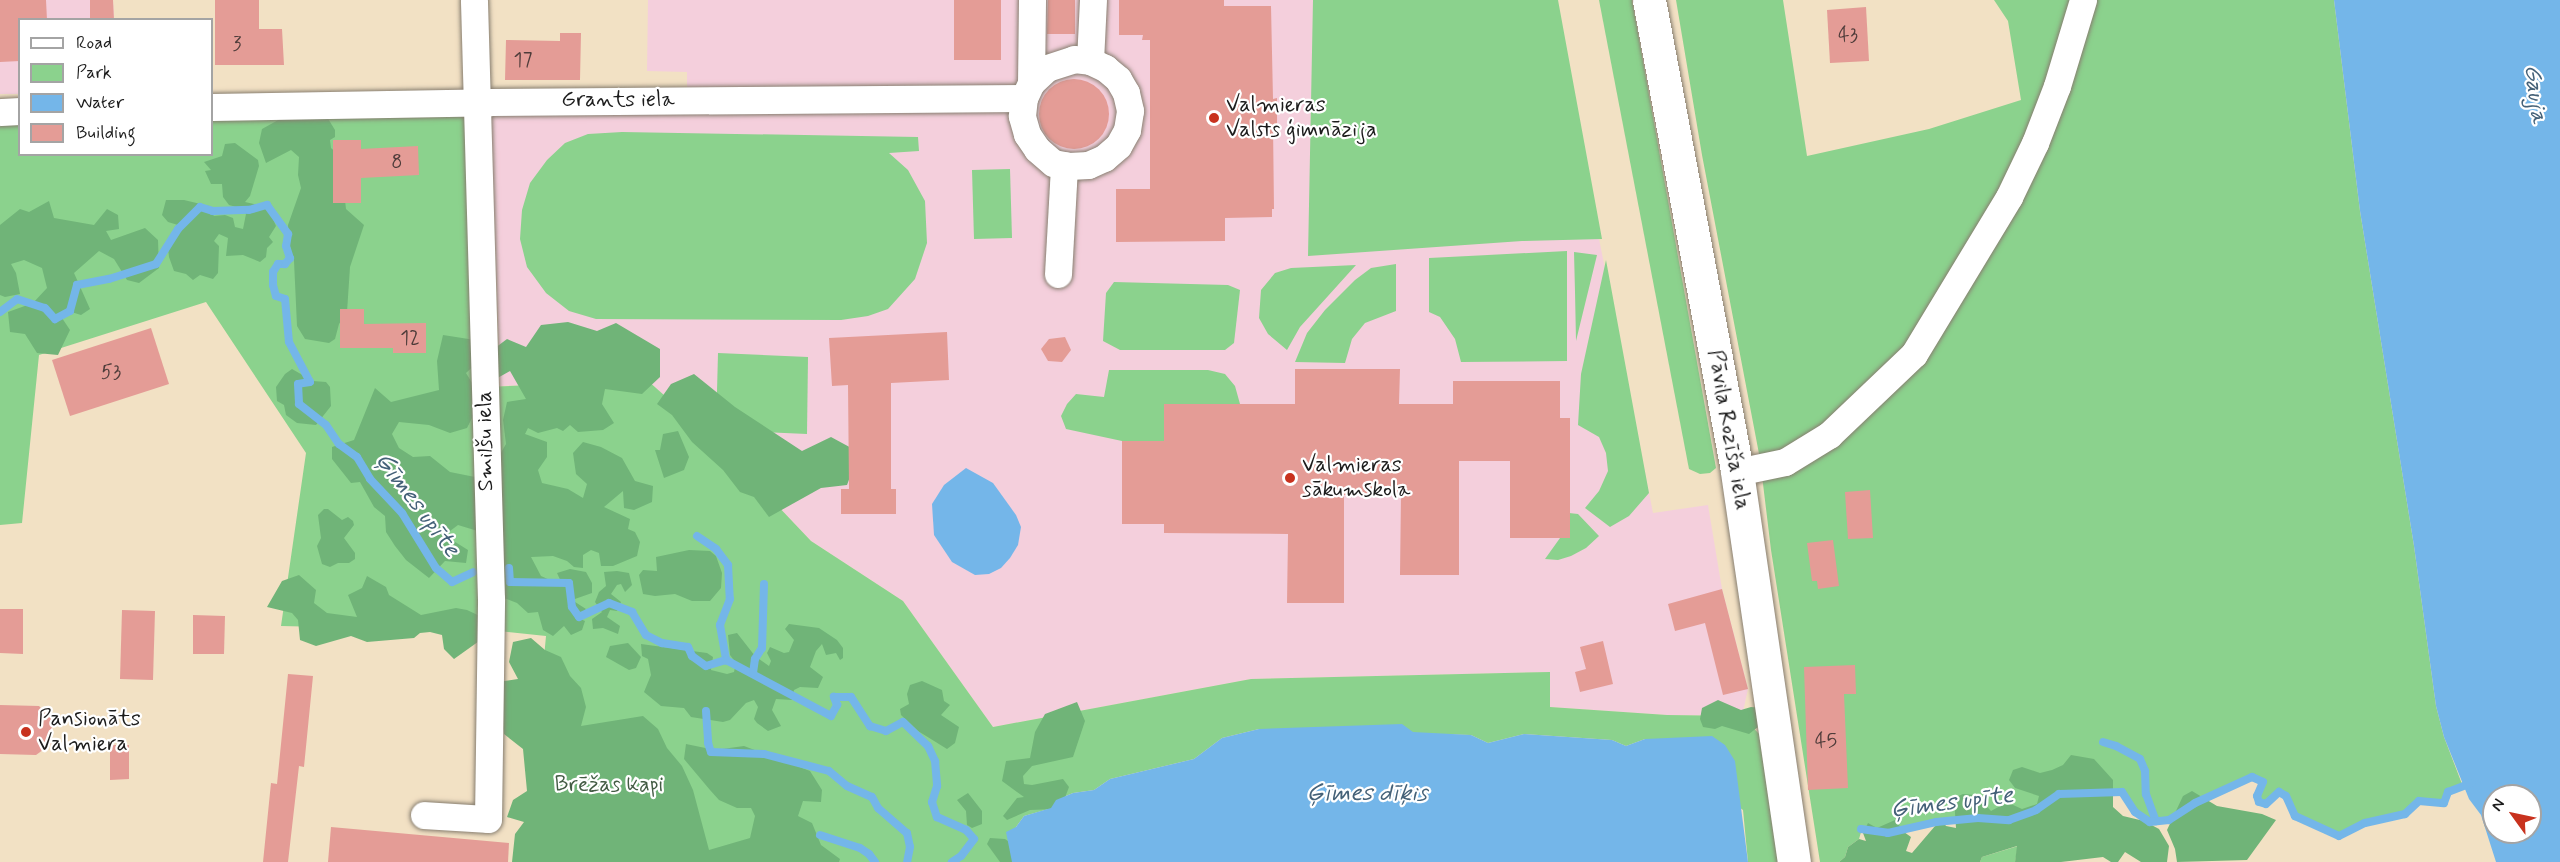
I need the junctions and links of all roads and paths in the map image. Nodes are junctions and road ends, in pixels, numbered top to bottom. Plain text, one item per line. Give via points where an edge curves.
1 (474, 0) edge
2 (1032, 0) edge
3 (1093, 0) edge
4 (1649, 0) edge
5 (2083, 0) edge
6 (1090, 61) junction
7 (1028, 90) junction
8 (477, 102) junction
9 (213, 107) edge
10 (18, 111) edge
11 (0, 112) edge
12 (1064, 165) junction
13 (1058, 274) dead end
14 (1737, 472) junction
15 (424, 815) dead end
16 (1794, 862) edge

1 - 8 street, Smilšu iela
2 - 7 street
3 - 6 street
4 - 14 street, Pāvila Rozīša iela
5 - 14 street via 2058,86 2030,154 1914,354 1829,435 1785,462
6 - 7 street via 1057,62 1043,70
6 - 12 street via 1106,68 1126,93 1130,111 1127,130 1118,146 1104,158 1088,165
7 - 8 street, Grants iela
7 - 12 street via 1022,116 1027,134 1053,163
8 - 9 street, Grants iela
8 - 15 street, Smilšu iela via 490,599 488,819
10 - 11 street
12 - 13 street
14 - 16 street, Pāvila Rozīša iela

